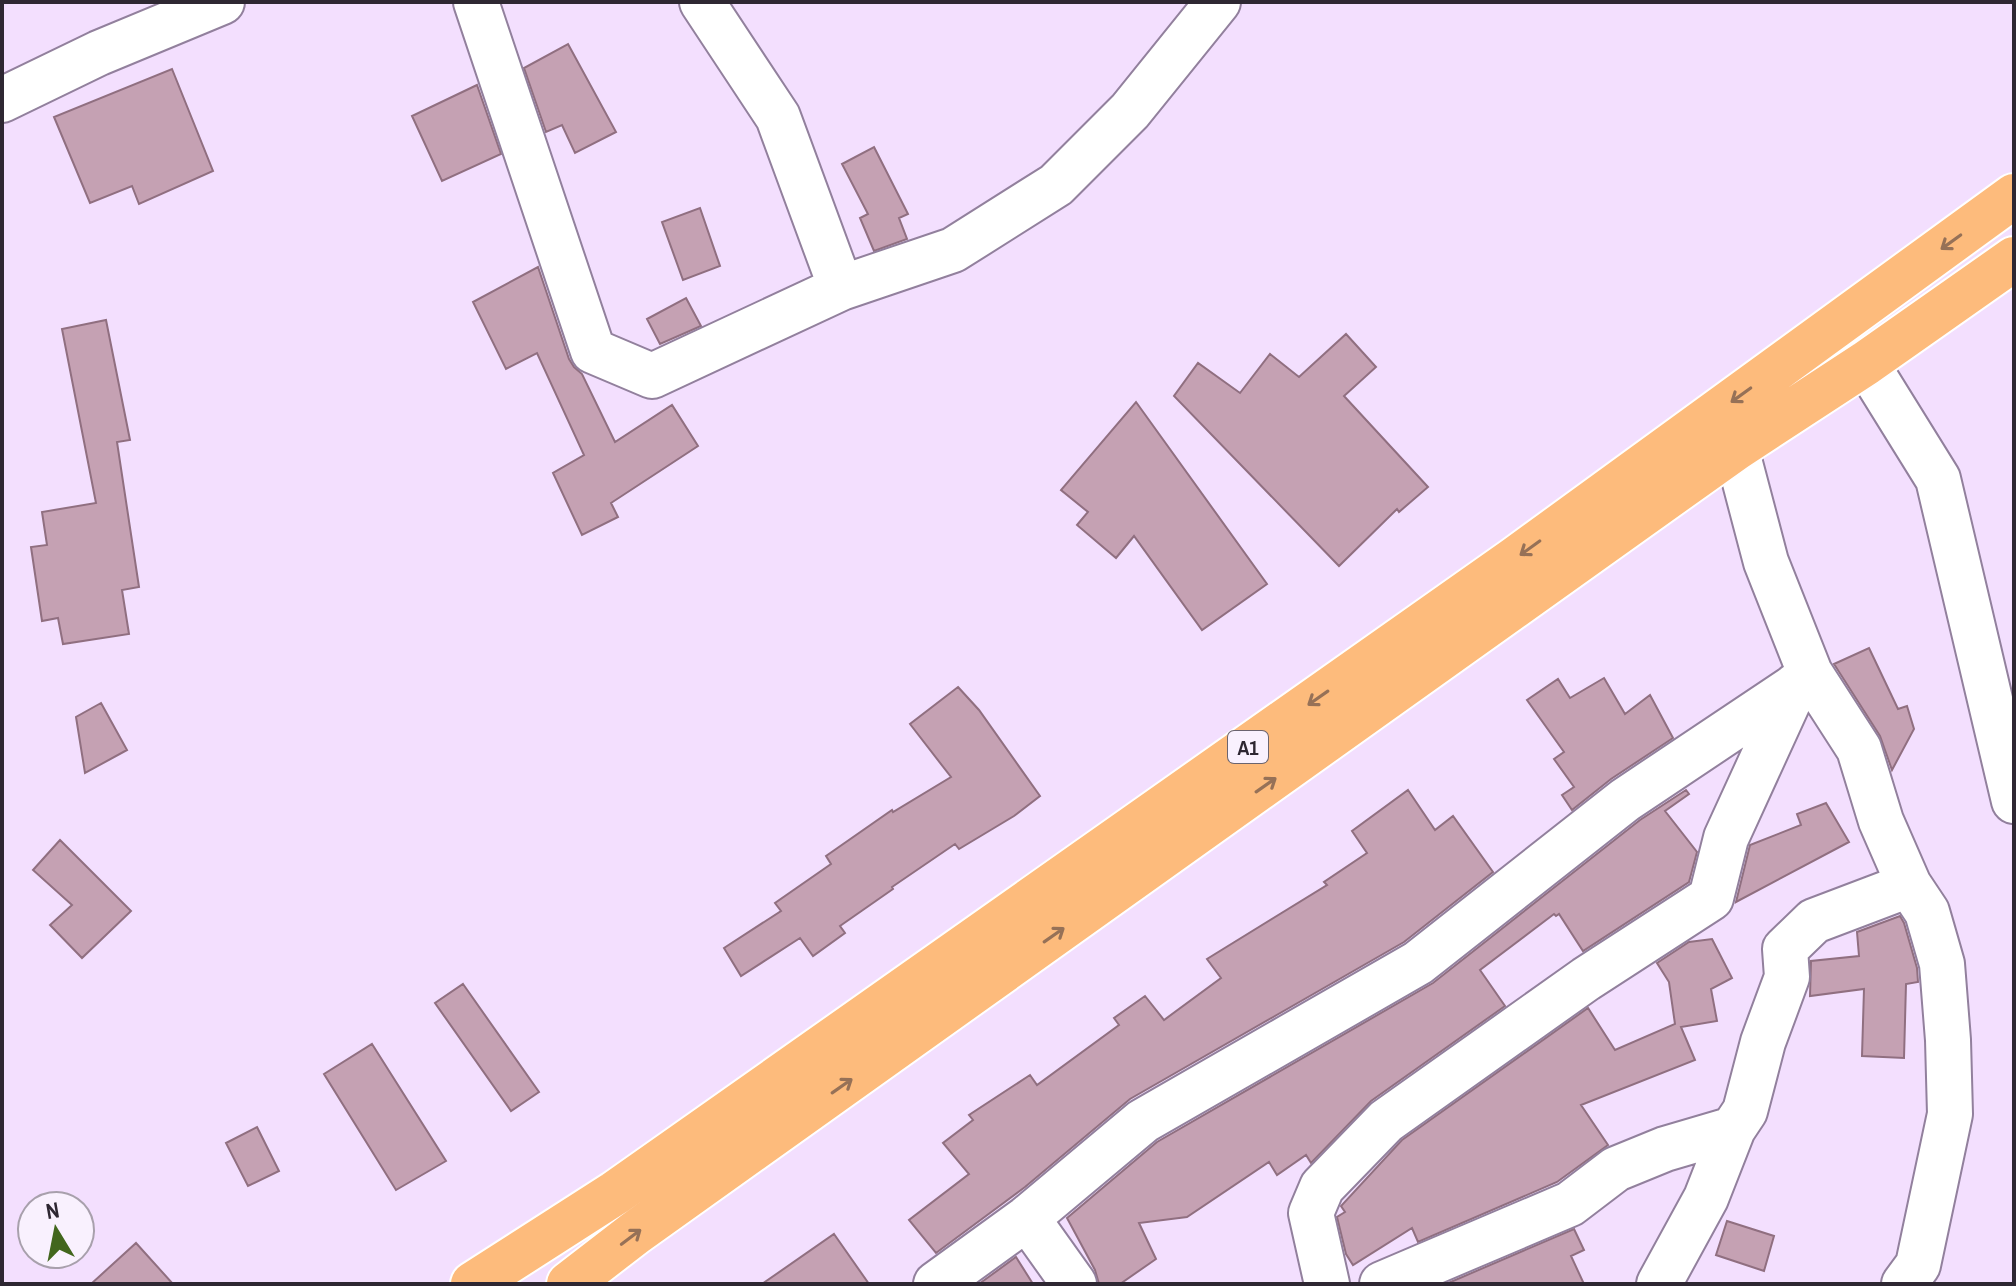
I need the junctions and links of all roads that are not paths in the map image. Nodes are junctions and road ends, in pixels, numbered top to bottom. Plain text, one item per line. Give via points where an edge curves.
1 (222, 2) edge
2 (476, 2) edge
3 (702, 2) edge
4 (1218, 2) edge
5 (2, 100) edge
6 (2014, 196) edge
7 (2014, 259) edge
8 (841, 288) junction
9 (1866, 363) junction
10 (1736, 448) junction
11 (1802, 680) junction
12 (1367, 688) junction
13 (2014, 801) edge
14 (1909, 885) junction
15 (1733, 1129) junction
16 (1027, 1218) junction
17 (473, 1284) edge
18 (569, 1284) edge
19 (936, 1284) edge
20 (1074, 1284) edge
21 (1327, 1284) edge
22 (1382, 1284) edge
23 (1659, 1284) edge
24 (1904, 1284) edge

1 - 5 street
2 - 8 street via 593,351 652,376
3 - 8 street via 778,117
4 - 8 street via 1130,111 1056,185 953,250
6 -> 12 highway, A1 via 1515,559
7 - 9 highway, A1
9 - 10 highway, A1
9 - 13 street via 1938,479
10 - 11 street
10 - 12 highway, A1
11 - 14 street via 1859,749 1881,821
11 - 16 street via 1625,800 1418,963 1143,1121
11 - 21 street via 1726,838 1711,898 1386,1121 1322,1187 1311,1213
12 -> 17 highway, A1
18 -> 12 highway, A1
14 - 15 street via 1814,921 1785,949 1787,977 1745,1111
14 - 24 street via 1927,912 1942,964 1950,1114 1918,1265
15 - 22 street via 1616,1169 1570,1204
15 - 23 street via 1706,1198
16 - 19 street
16 - 20 street

